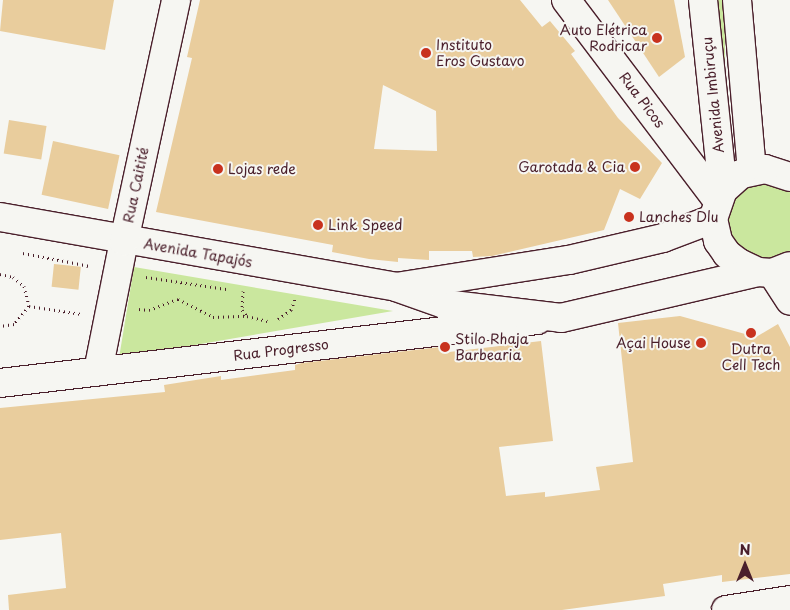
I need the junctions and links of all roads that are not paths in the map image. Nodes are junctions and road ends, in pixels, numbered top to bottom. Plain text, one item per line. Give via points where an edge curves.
1 (176, 0) edge
2 (566, 0) edge
3 (703, 0) edge
4 (738, 0) edge
5 (777, 173) edge
6 (718, 203) junction
7 (0, 217) edge
8 (124, 241) junction
9 (773, 271) edge
10 (396, 287) junction
11 (790, 301) edge
12 (561, 318) junction
13 (98, 371) junction
14 (0, 383) edge
15 (790, 600) edge
16 (726, 610) edge

1 - 8 street, Rua Caitité
2 - 6 street, Rua Picos
3 - 6 street, Avenida Imbiruçu
4 - 5 street
5 - 6 street via 741,174
6 - 9 street via 718,240 727,254
6 - 10 street via 663,238 569,260
7 - 8 street, Avenida Tapajós
8 - 10 street, Avenida Tapajós
8 - 13 street, Rua Caitité
9 - 11 street
9 - 12 street
10 - 12 street via 444,304
12 - 13 street, Rua Progresso
13 - 14 street, Rua Progresso
15 - 16 street

